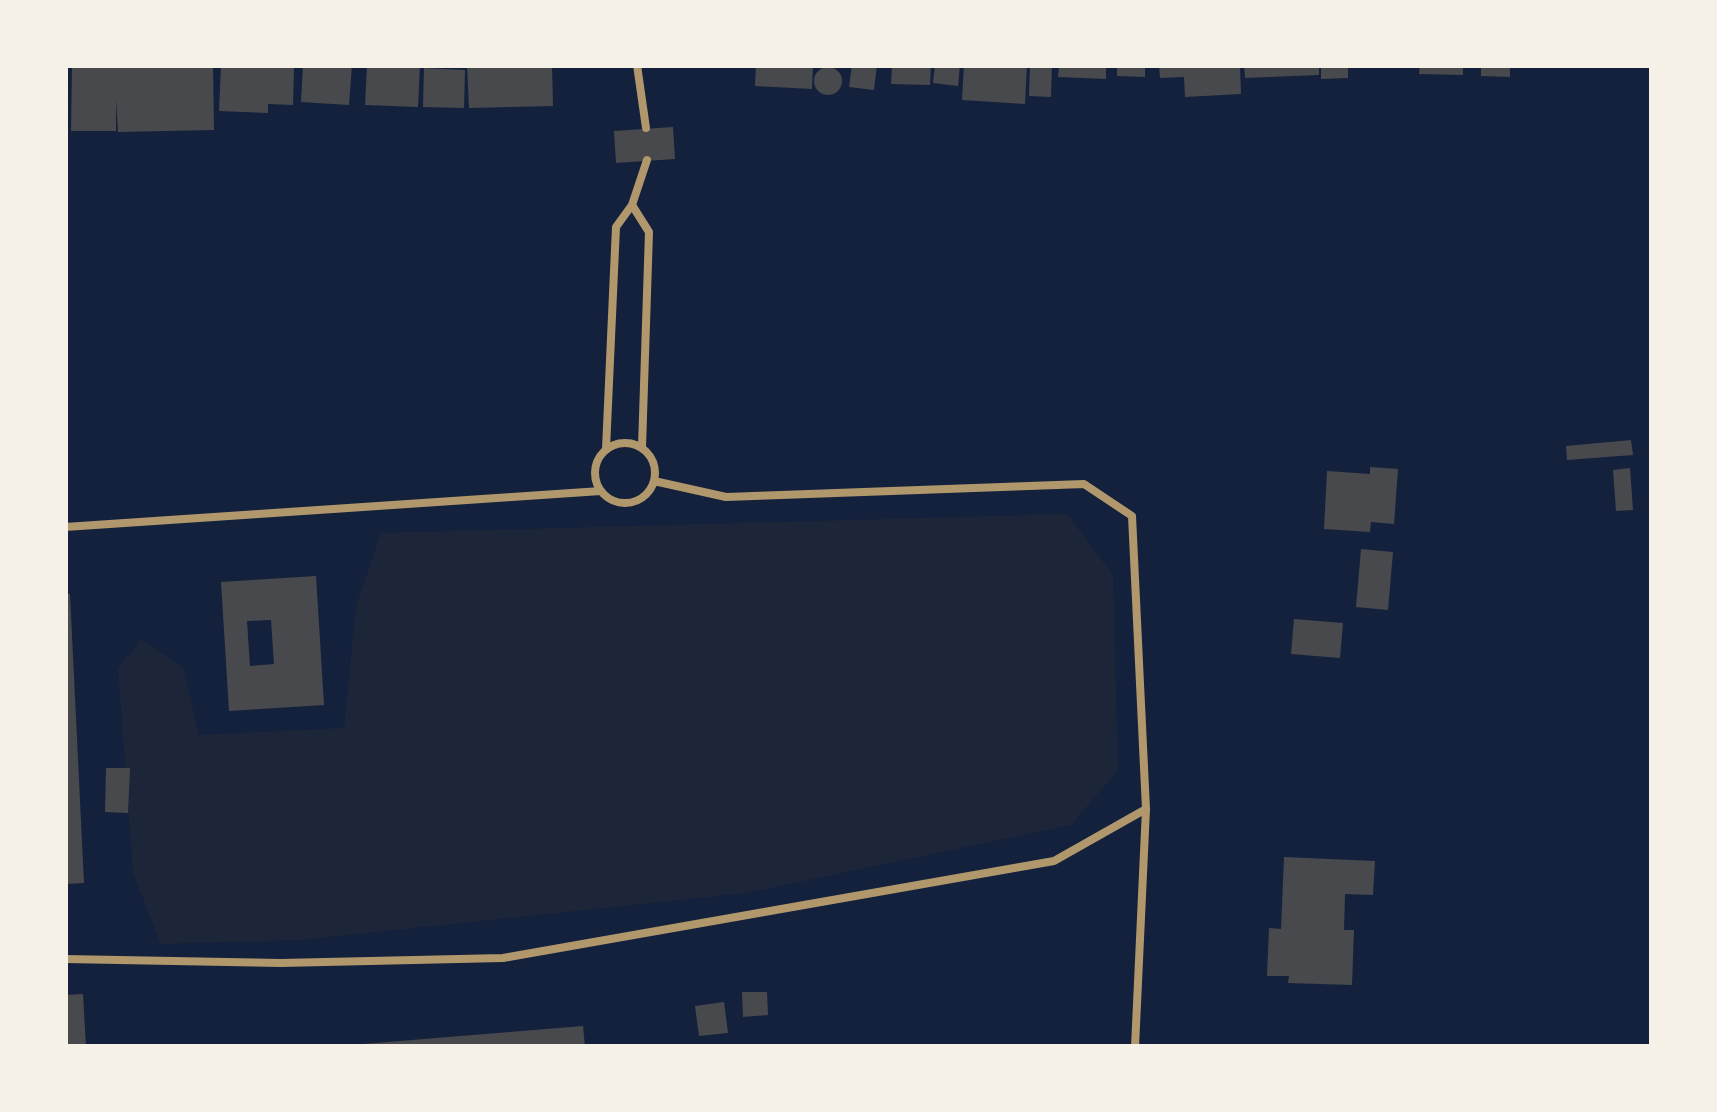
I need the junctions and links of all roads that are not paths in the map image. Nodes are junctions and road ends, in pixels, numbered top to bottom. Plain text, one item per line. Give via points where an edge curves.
1 (636, 65) edge
2 (646, 128) dead end
3 (646, 160) dead end
4 (632, 205) junction
5 (642, 447) junction
6 (606, 449) junction
7 (654, 481) junction
8 (601, 492) junction
9 (65, 527) edge
10 (1146, 810) junction
11 (65, 959) edge
12 (1135, 1047) edge

1 - 2 lane
3 - 4 lane
4 - 5 lane via 649,232
4 - 6 lane via 616,227
5 - 6 lane via 624,442
5 - 7 lane via 654,462
6 - 8 lane via 596,464
7 - 8 lane via 644,496 626,503
7 - 10 lane via 726,497 1084,484 1132,516
8 - 9 lane
10 - 11 lane via 1054,862 503,958
10 - 12 lane

